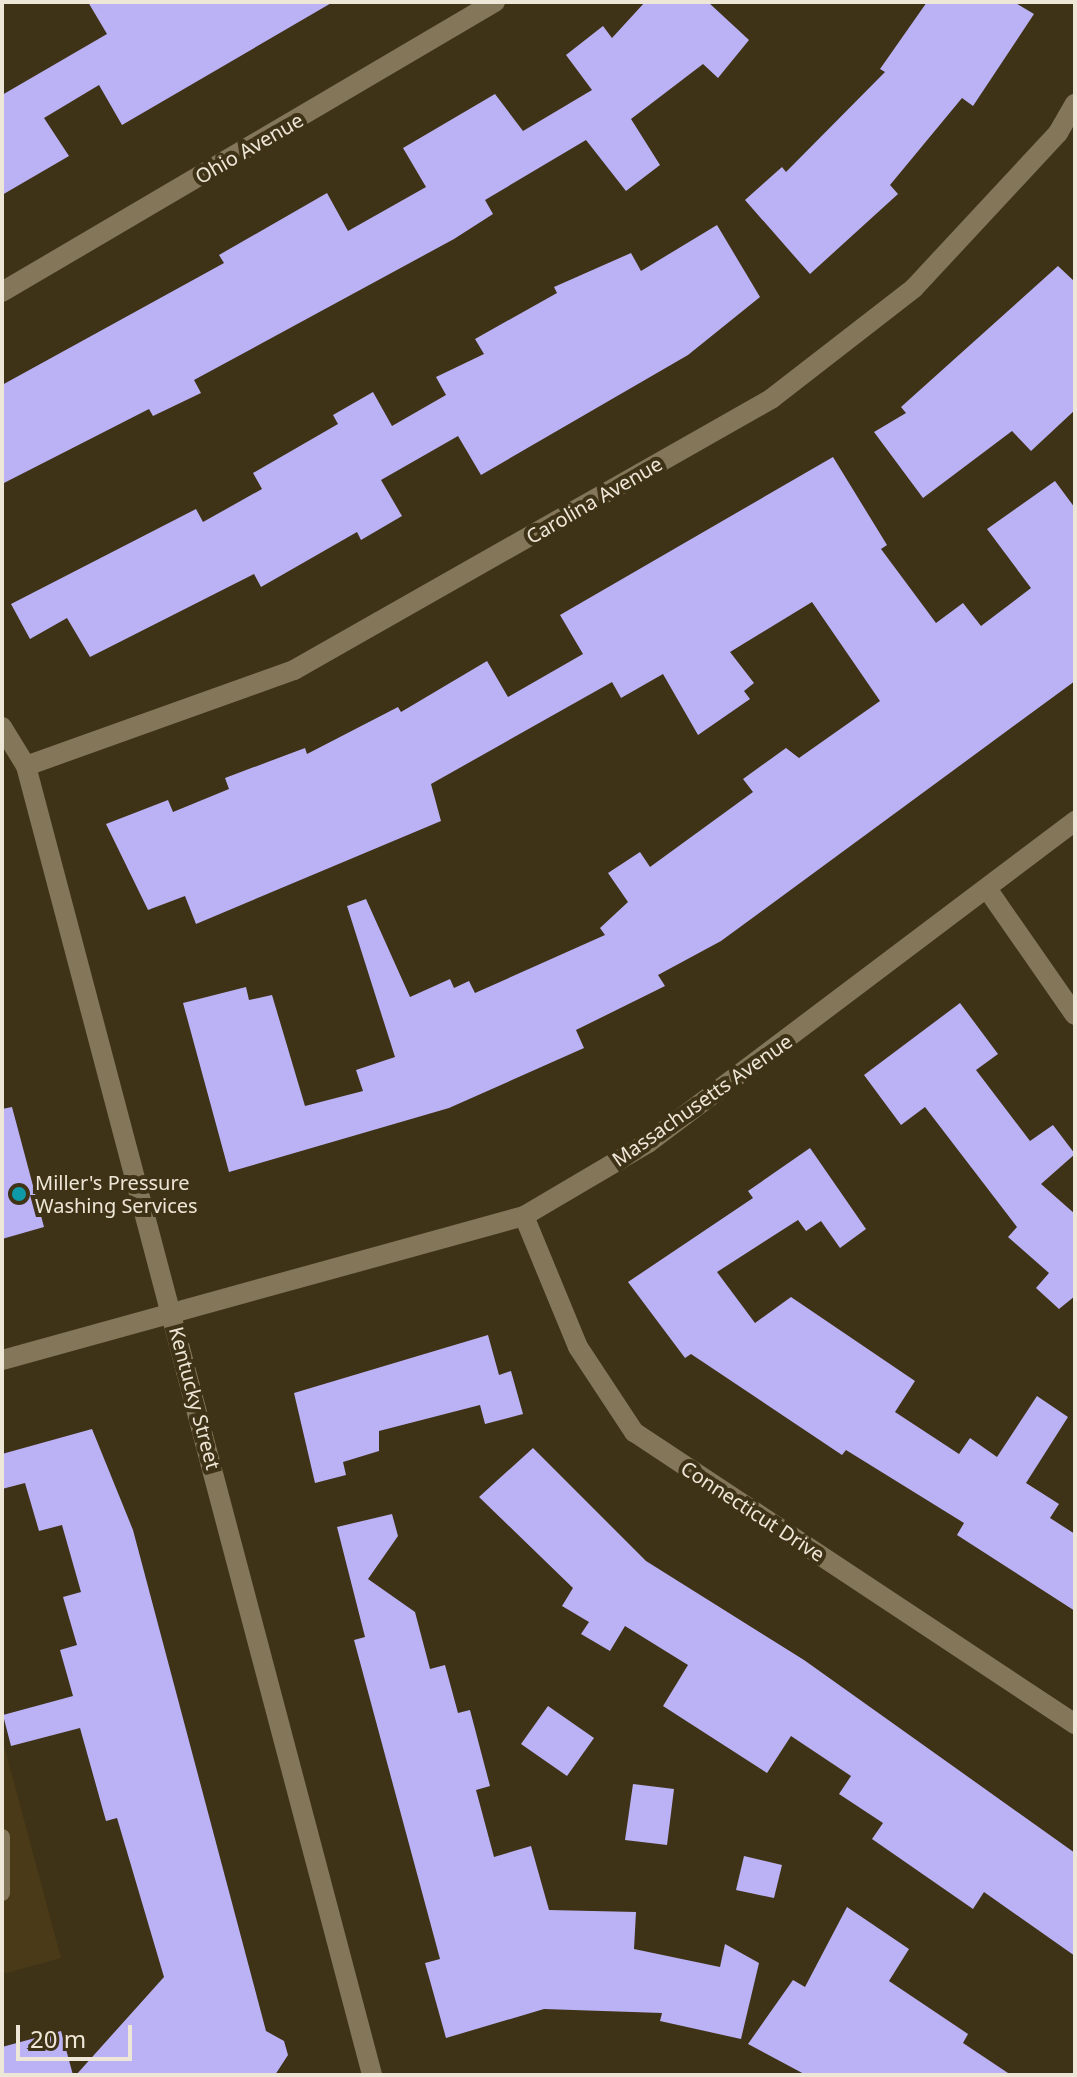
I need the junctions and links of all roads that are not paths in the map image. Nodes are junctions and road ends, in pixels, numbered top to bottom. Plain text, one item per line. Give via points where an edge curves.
1 (495, 2) edge
2 (1075, 104) edge
3 (1067, 138) edge
4 (2, 292) edge
5 (2, 727) edge
6 (26, 766) junction
7 (1075, 821) edge
8 (988, 890) junction
9 (1075, 1015) edge
10 (524, 1216) junction
11 (172, 1314) junction
12 (2, 1360) edge
13 (1075, 1724) edge
14 (2, 1837) edge
15 (2, 1893) edge
16 (372, 2075) edge

1 - 4 street, Ohio Avenue
2 - 3 street, Carolina Avenue
3 - 6 street, Carolina Avenue via 914,288 771,399 294,670
5 - 6 street, Kentucky Street
6 - 11 street, Kentucky Street
7 - 8 street, Massachusetts Avenue
8 - 9 street
8 - 10 street, Massachusetts Avenue via 648,1143
10 - 11 street, Massachusetts Avenue
10 - 13 street, Connecticut Drive via 578,1347 634,1432
11 - 12 street, Massachusetts Avenue
11 - 16 street, Kentucky Street
14 - 15 lane

